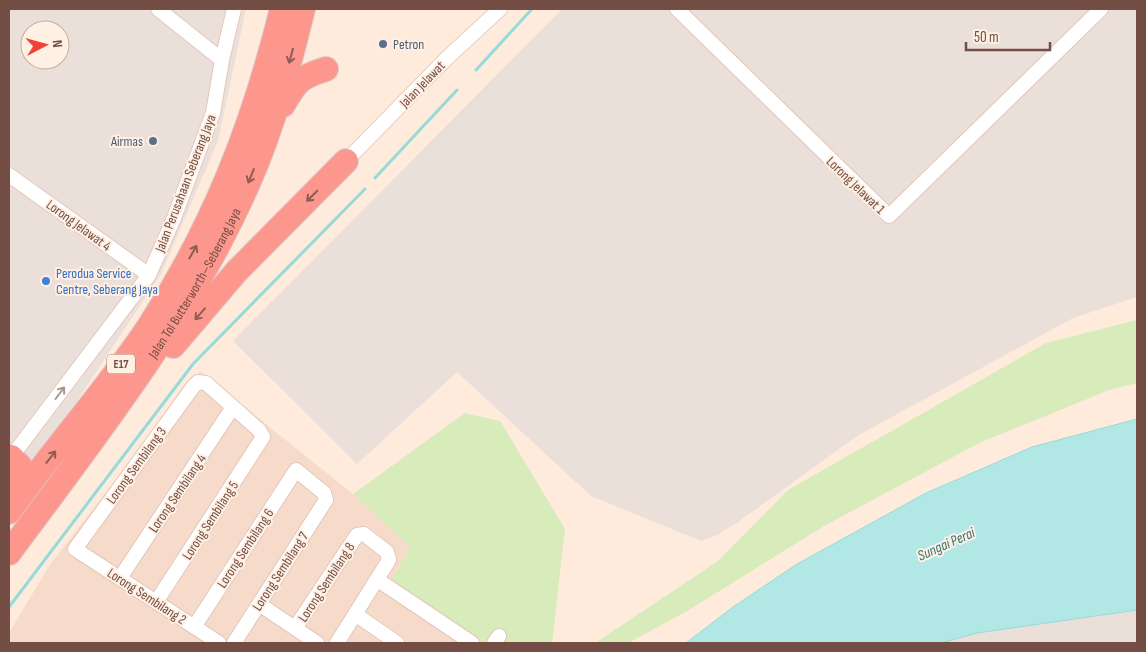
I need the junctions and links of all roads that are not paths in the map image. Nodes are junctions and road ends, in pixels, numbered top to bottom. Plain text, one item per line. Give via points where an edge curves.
1 (158, 9) edge
2 (234, 9) edge
3 (268, 9) edge
4 (282, 9) edge
5 (303, 9) edge
6 (500, 9) edge
7 (677, 9) edge
8 (1100, 9) edge
9 (222, 60) junction
10 (326, 69) dead end
11 (259, 128) junction
12 (346, 161) joint
13 (9, 175) edge
14 (149, 275) junction
15 (233, 407) junction
16 (108, 419) junction
17 (10, 458) edge
18 (326, 500) joint
19 (15, 504) edge
20 (75, 549) joint
21 (9, 553) edge
22 (120, 578) junction
23 (378, 580) junction
24 (156, 602) junction
25 (259, 604) junction
26 (355, 614) junction
27 (194, 627) junction
28 (295, 628) junction
29 (219, 643) edge
30 (234, 643) edge
31 (317, 643) edge
32 (336, 643) edge
33 (397, 643) edge
34 (472, 643) edge

1 - 9 street
2 - 9 street, Jalan Perusahaan Seberang Jaya
3 - 11 highway
4 - 11 highway, Jalan Tol Butterworth–Seberang Jaya / E17
5 -> 11 highway, Jalan Tol Butterworth–Seberang Jaya / E17
6 - 12 street, Jalan Jelawat
7 - 8 street, Lorong Jelawat 1 via 889,216
9 - 14 street, Jalan Perusahaan Seberang Jaya via 213,113
10 - 11 highway via 305,75
11 -> 16 highway, Jalan Tol Butterworth–Seberang Jaya / E17 via 251,177 226,231 177,318
19 -> 11 highway, Jalan Tol Butterworth–Seberang Jaya / E17 via 147,328 208,224 232,170
12 -> 16 highway via 236,272
13 - 14 street, Lorong Jelawat 4
17 -> 14 street, Jalan Perusahaan Seberang Jaya
15 - 20 street, Lorong Sembilang 3 via 206,383 198,382
15 - 22 street, Lorong Sembilang 4
15 - 24 street, Lorong Sembilang 5 via 260,430 263,437
16 - 21 highway, Jalan Tol Butterworth–Seberang Jaya / E17
17 - 19 highway via 20,466
18 - 25 street, Lorong Sembilang 7
18 - 27 street, Lorong Sembilang 6 via 324,493 296,470
20 - 22 street, Lorong Sembilang 2
22 - 24 street, Lorong Sembilang 2
23 - 26 street
23 - 28 street, Lorong Sembilang 8 via 389,560 387,552 364,534 357,535
23 - 34 street
24 - 27 street, Lorong Sembilang 2
25 - 28 street
25 - 30 street, Lorong Sembilang 7
26 - 32 street
26 - 33 street
27 - 29 street, Lorong Sembilang 2
28 - 31 street

